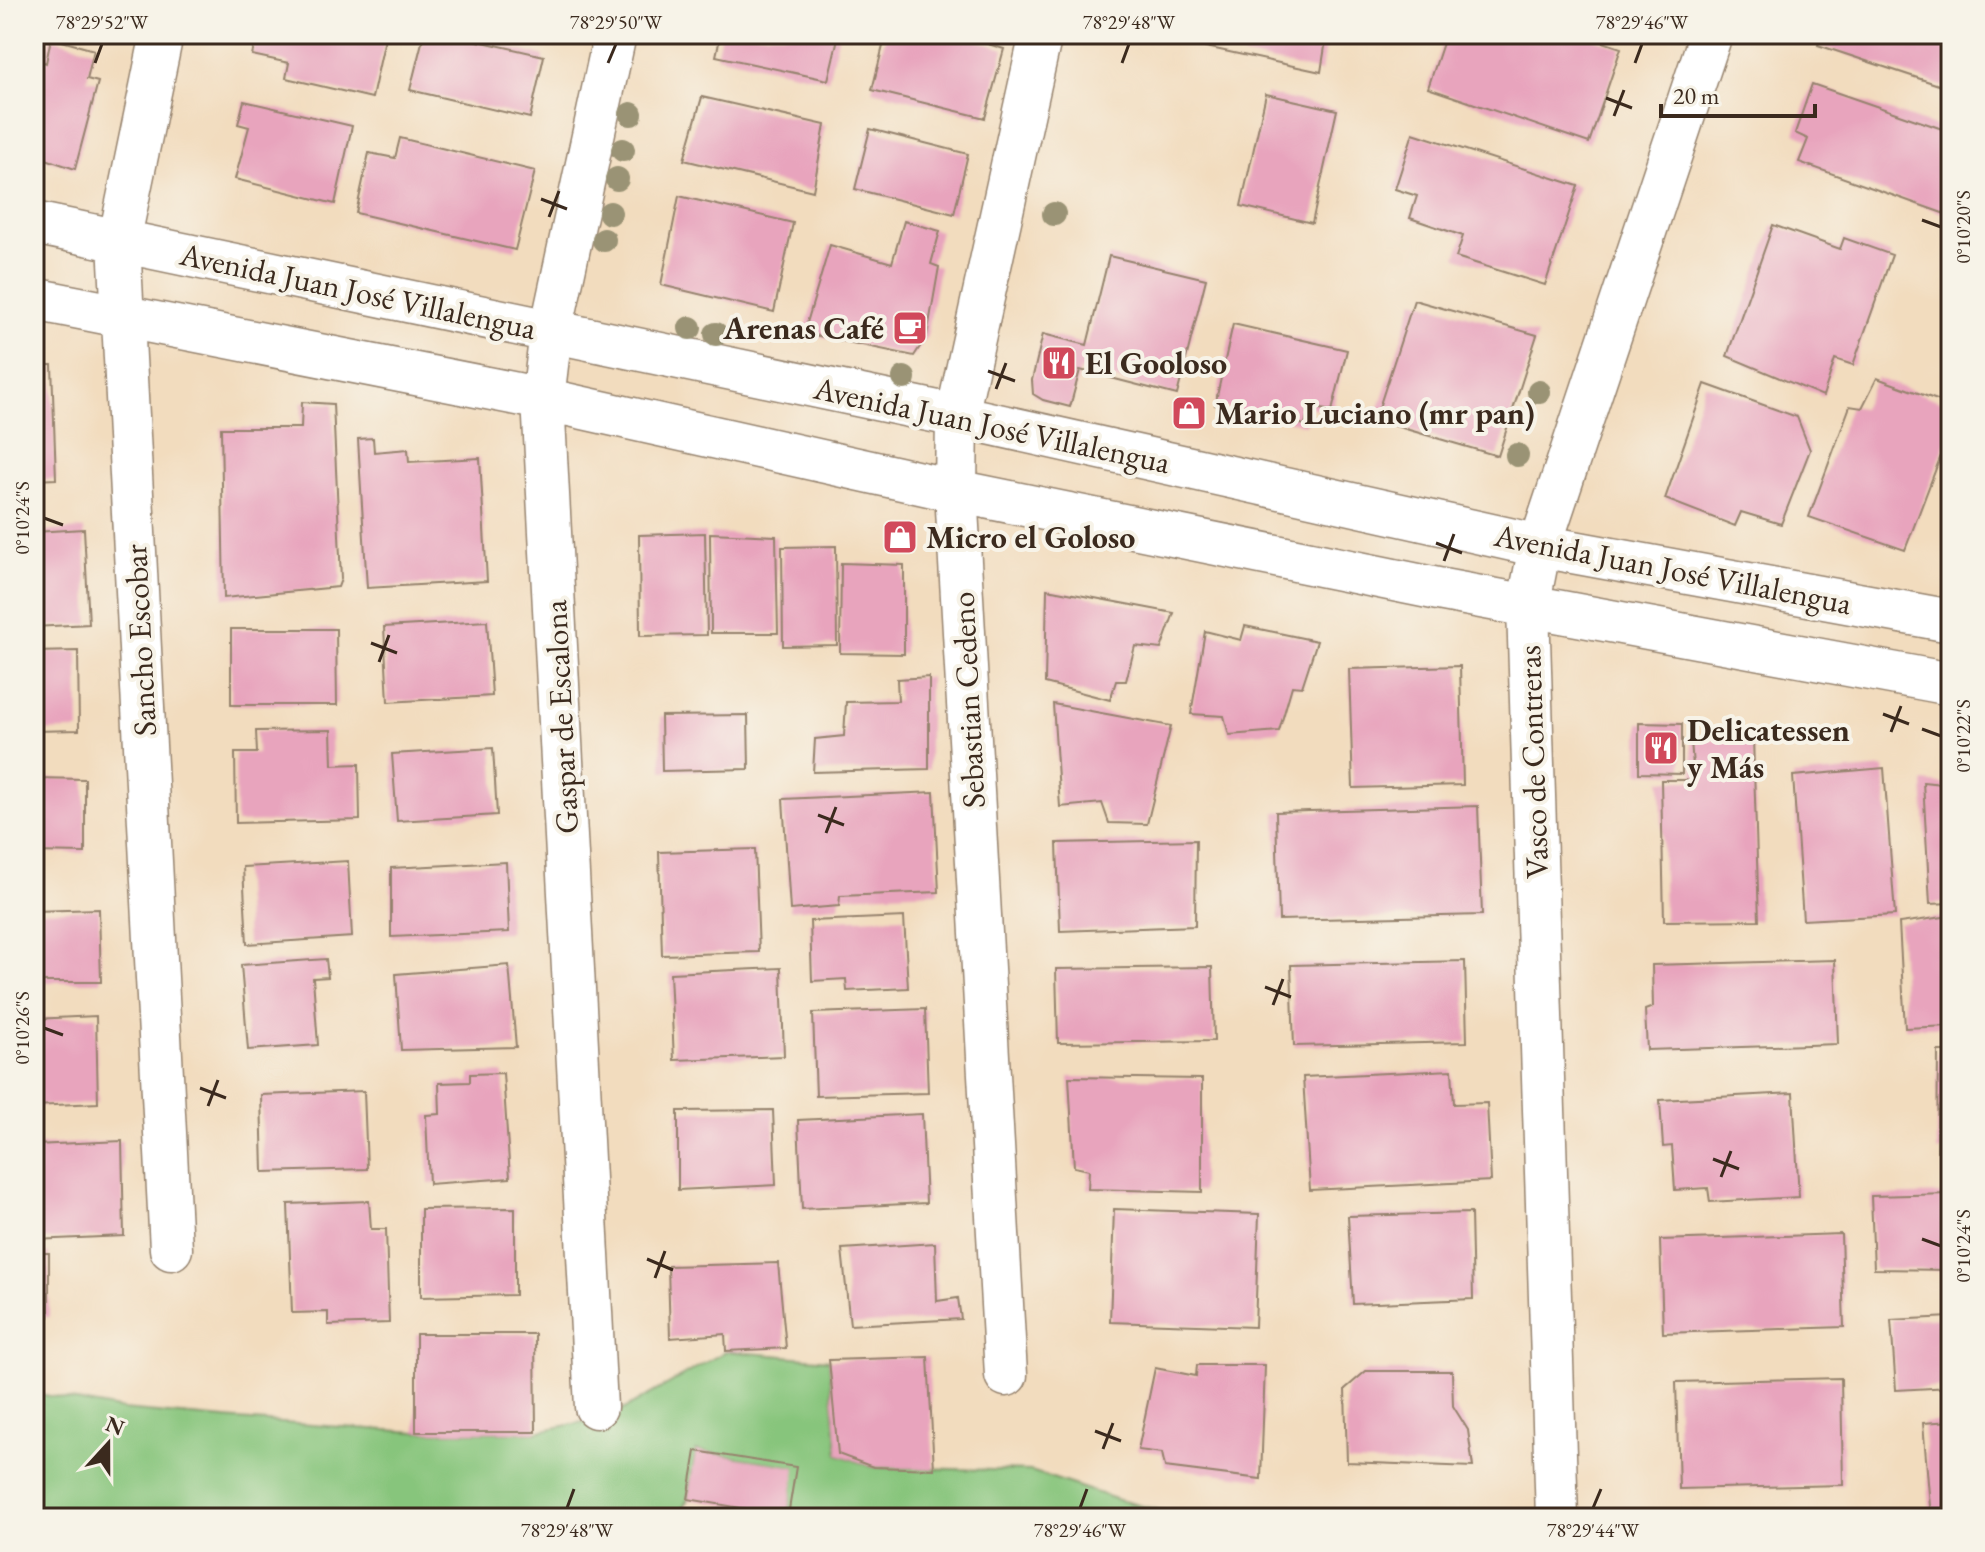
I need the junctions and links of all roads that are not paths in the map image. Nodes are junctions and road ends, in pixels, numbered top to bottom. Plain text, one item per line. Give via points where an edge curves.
1 (162, 34) edge
2 (615, 34) edge
3 (1041, 34) edge
4 (1711, 34) edge
5 (34, 223) edge
6 (119, 242) junction
7 (34, 299) edge
8 (123, 319) junction
9 (551, 331) junction
10 (543, 399) junction
11 (957, 416) junction
12 (956, 491) junction
13 (1540, 546) junction
14 (1528, 607) junction
15 (1951, 621) edge
16 (1951, 684) edge
17 (171, 1249) dead end
18 (1006, 1375) dead end
19 (596, 1407) dead end
20 (1557, 1518) edge

1 - 6 street, Sancho Escobar
2 - 9 street, Gaspar de Escalona
3 - 11 street, Sebastian Cedeno
4 - 13 street, Vasco de Contreras
5 - 6 street, Avenida Juan José Villalengua
6 - 8 street, Sancho Escobar
6 - 9 street, Avenida Juan José Villalengua
7 - 8 street, Avenida Juan José Villalengua
8 - 10 street, Avenida Juan José Villalengua
8 - 17 street, Sancho Escobar
9 - 10 street, Gaspar de Escalona
9 - 11 street, Avenida Juan José Villalengua
10 - 12 street, Avenida Juan José Villalengua
10 - 19 street, Gaspar de Escalona
11 - 12 street, Sebastian Cedeno
11 - 13 street, Avenida Juan José Villalengua
12 - 14 street, Avenida Juan José Villalengua
12 - 18 street, Sebastian Cedeno
13 - 14 street, Vasco de Contreras
13 - 15 street, Avenida Juan José Villalengua
14 - 16 street, Avenida Juan José Villalengua
14 - 20 street, Vasco de Contreras

